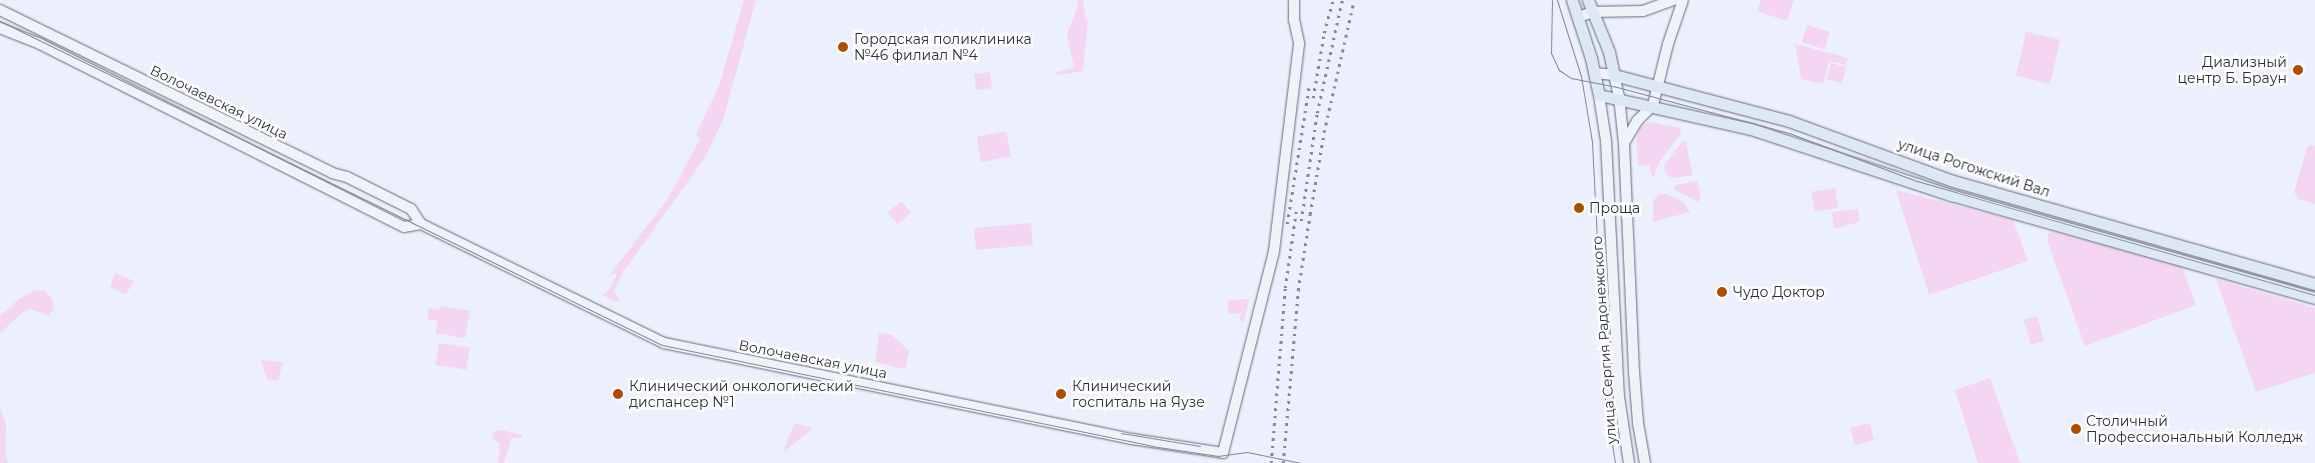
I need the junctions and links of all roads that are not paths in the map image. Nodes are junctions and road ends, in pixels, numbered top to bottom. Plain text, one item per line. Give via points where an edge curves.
1 (1294, 0) edge
2 (1572, 0) edge
3 (1588, 0) edge
4 (1683, 0) edge
5 (1671, 1) edge
6 (0, 10) edge
7 (1593, 12) junction
8 (1578, 17) junction
9 (1674, 25) junction
10 (0, 28) edge
11 (1595, 72) junction
12 (1614, 75) junction
13 (1657, 85) junction
14 (1599, 94) junction
15 (1619, 97) junction
16 (1652, 105) junction
17 (1624, 143) junction
18 (421, 224) junction
19 (2315, 284) edge
20 (2315, 298) edge
21 (1629, 463) edge
22 (1645, 463) edge

1 - 18 street, Волочаевская улица via 1299,43 1274,251 1223,453 1132,439 669,345
2 - 8 main road
3 - 7 main road
4 - 9 street
5 - 7 street via 1643,11
5 - 9 street
6 - 18 street, Волочаевская улица via 412,209
7 - 8 street
7 - 12 main road
8 - 11 main road
9 - 13 street
10 - 18 street, Волочаевская улица via 52,50 404,227
11 - 12 street, улица Рогожский Вал
11 - 14 main road
12 - 13 main road, улица Рогожский Вал
12 - 15 street, улица Сергия Радонежского
13 - 16 street
13 - 19 main road, улица Рогожский Вал via 1789,121 1950,180
14 - 15 main road, улица Рогожский Вал
14 - 21 street, улица Сергия Радонежского via 1606,141 1619,397
15 - 16 main road, улица Рогожский Вал
15 - 17 street, улица Сергия Радонежского
16 - 17 street via 1637,121
16 - 20 main road, улица Рогожский Вал via 1751,129 1916,184
17 - 22 street, улица Сергия Радонежского via 1634,372

